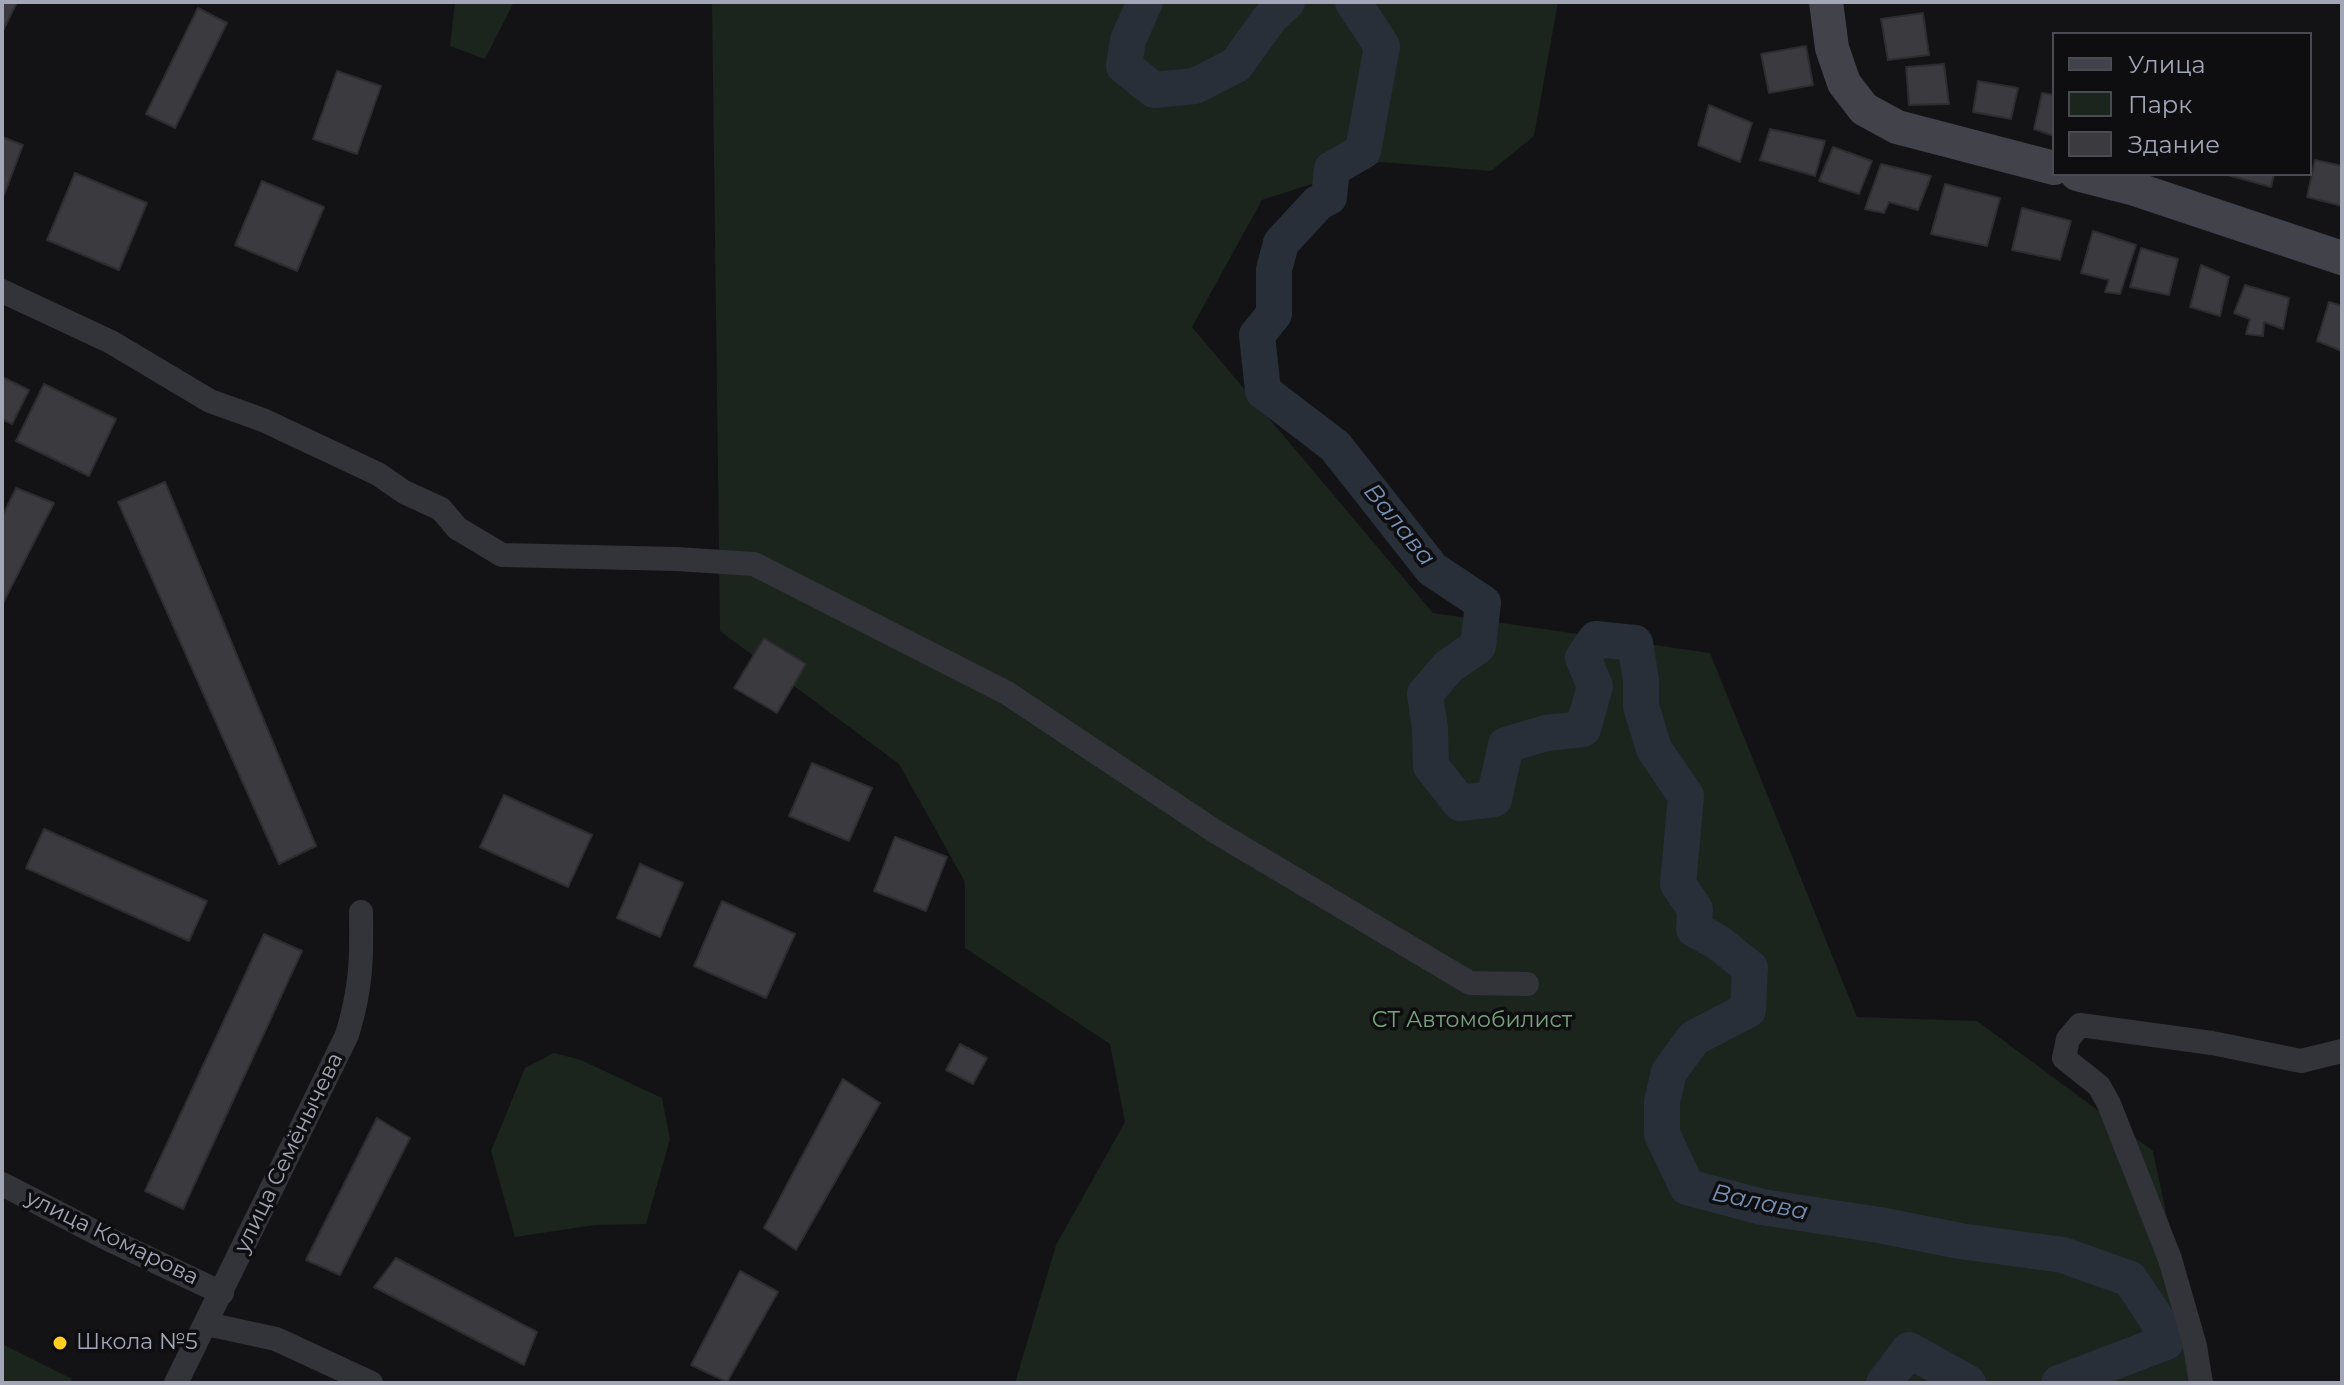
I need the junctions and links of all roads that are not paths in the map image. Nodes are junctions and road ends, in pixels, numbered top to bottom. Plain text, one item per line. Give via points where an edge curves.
1 (1826, 2) edge
2 (2052, 167) edge
3 (2085, 176) edge
4 (2342, 258) edge
5 (2, 291) edge
6 (361, 912) dead end
7 (1527, 984) dead end
8 (2342, 1051) edge
9 (2, 1184) edge
10 (222, 1293) junction
11 (207, 1324) junction
12 (176, 1383) edge
13 (371, 1383) edge
14 (2201, 1383) edge

1 - 2 main road via 1832,48 1844,83 1864,109 1897,127
3 - 4 main road
5 - 7 street via 111,342 210,401 378,474 441,509 457,528 502,555 754,564 1007,693 1216,832 1470,983
6 - 10 street, улица Семёнычева via 362,972 347,1035
8 - 14 street via 2301,1061 2080,1025 2068,1039 2064,1058 2099,1086 2109,1104 2170,1259
9 - 10 street, улица Комарова
10 - 11 street, улица Семёнычева
11 - 12 street, улица Семёнычева
11 - 13 street via 276,1339

